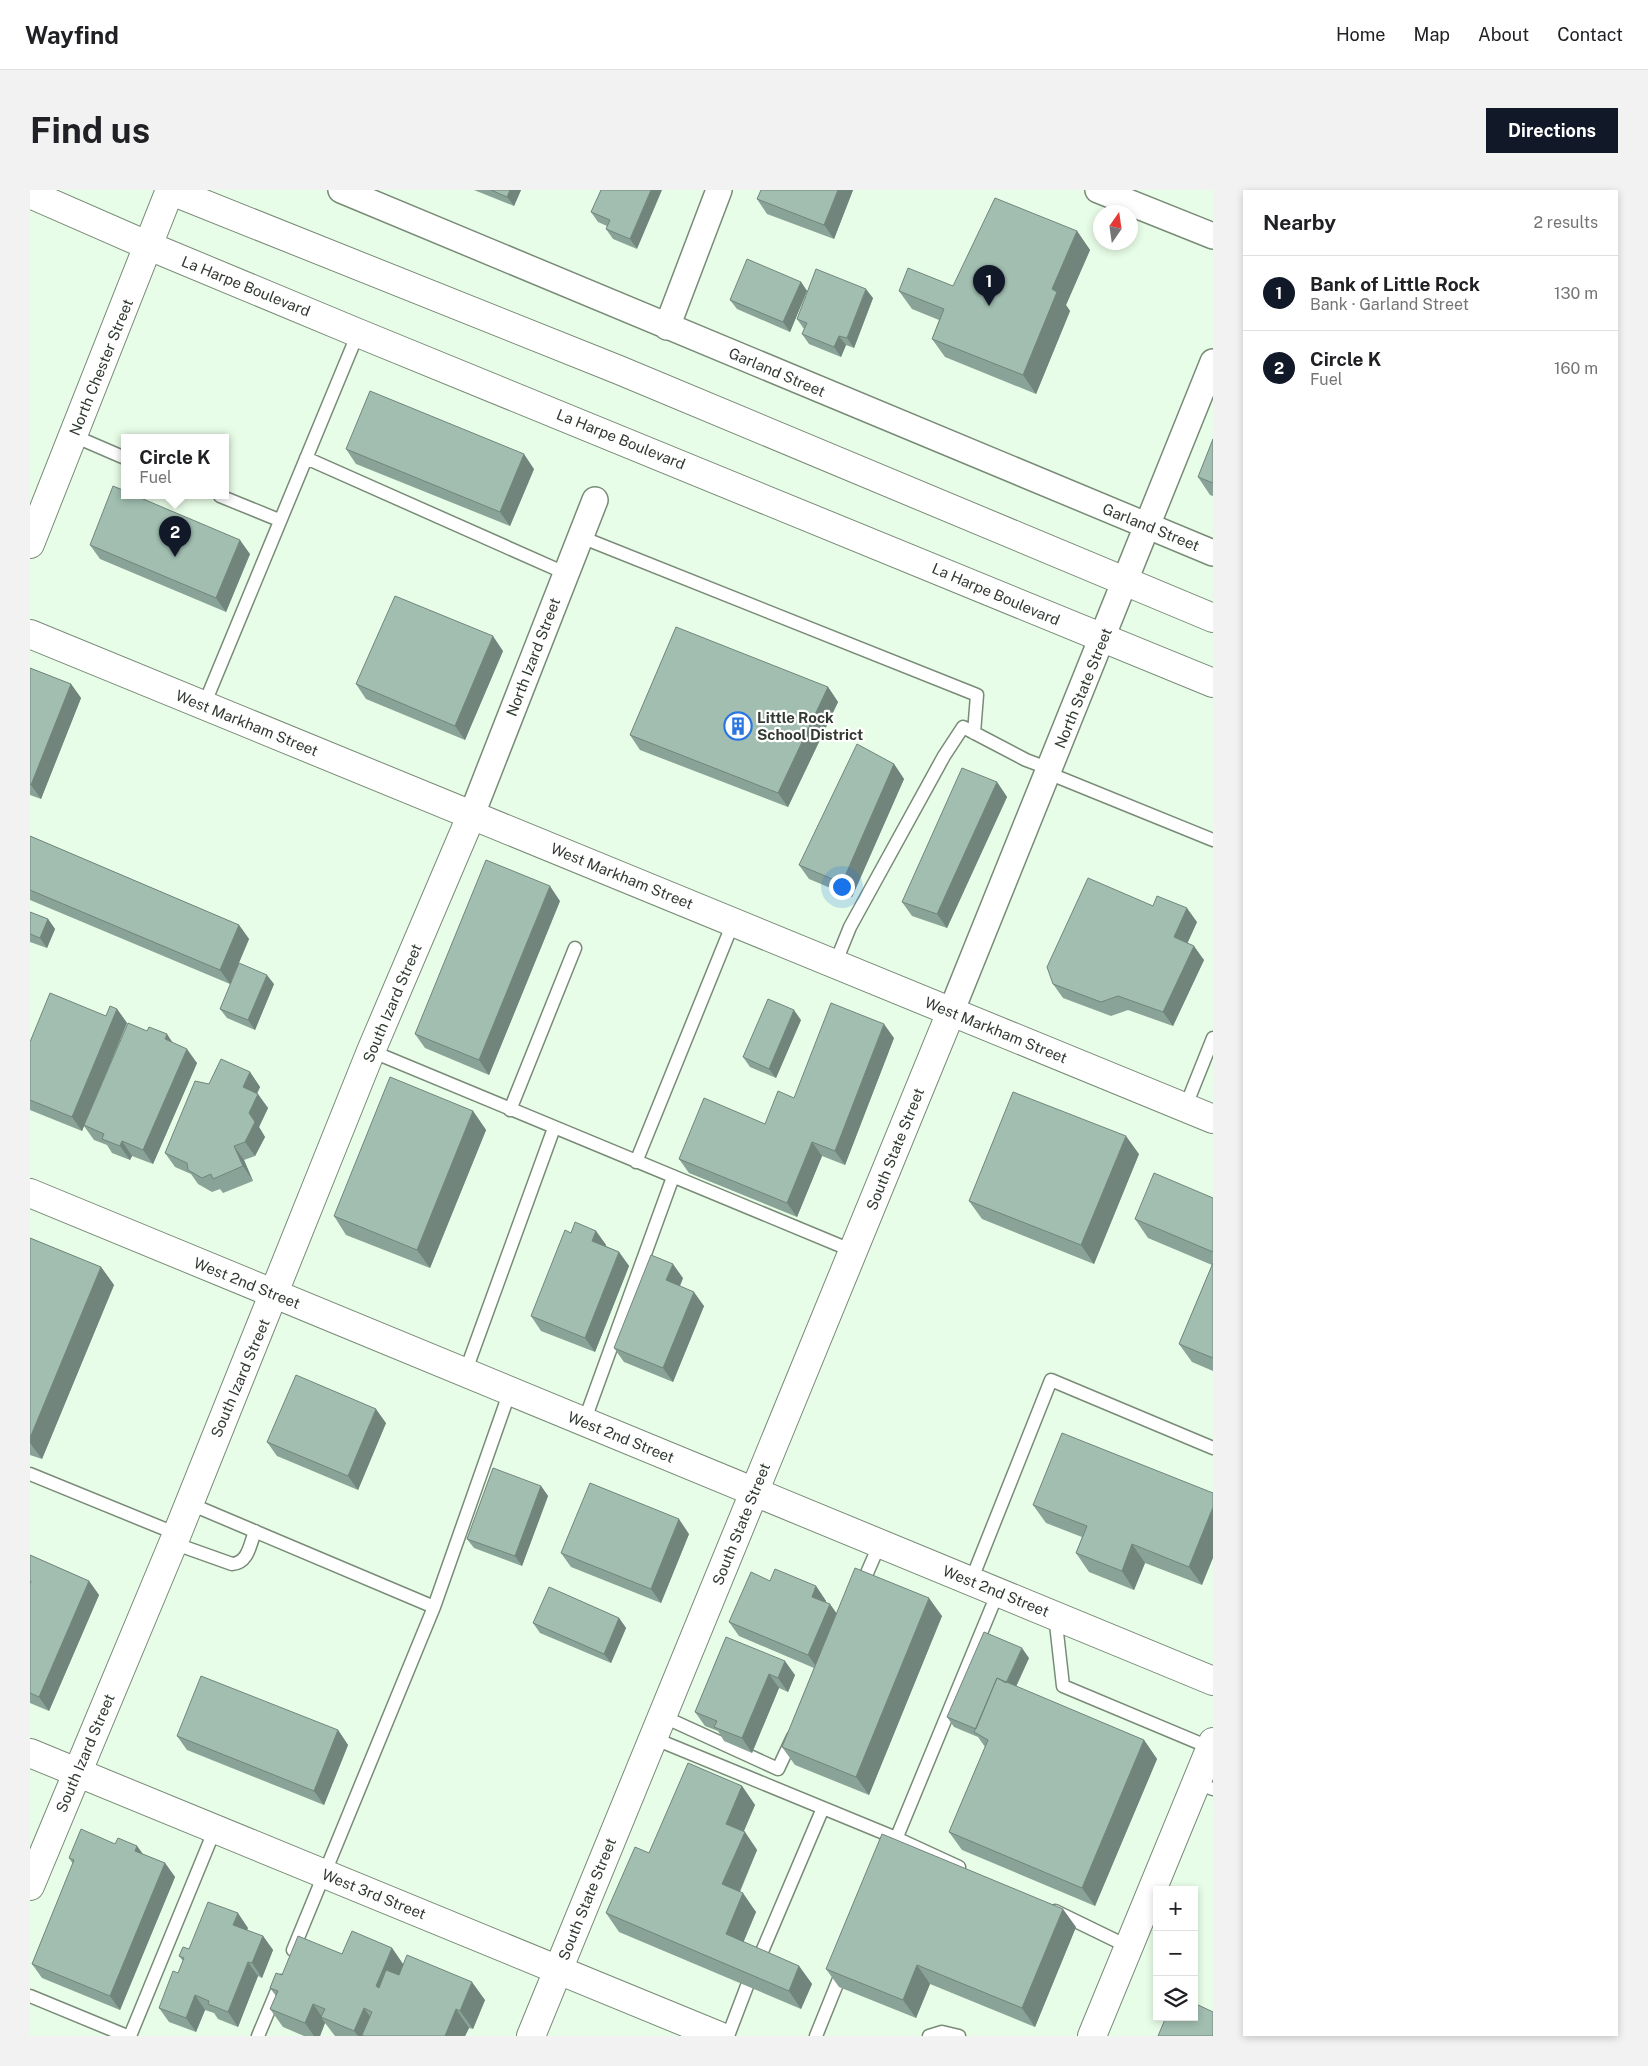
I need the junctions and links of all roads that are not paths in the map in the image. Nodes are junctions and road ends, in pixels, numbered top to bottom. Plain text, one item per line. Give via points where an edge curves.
1 (170, 190) edge
2 (341, 190) edge
3 (718, 190) edge
4 (1098, 190) edge
5 (30, 194) edge
6 (1213, 236) edge
7 (149, 246) junction
8 (667, 326) junction
9 (358, 333) junction
10 (1213, 362) edge
11 (74, 436) junction
12 (121, 456) edge
13 (306, 458) junction
14 (227, 499) edge
15 (596, 500) dead end
16 (279, 520) junction
17 (1146, 526) junction
18 (581, 538) junction
19 (30, 544) edge
20 (1213, 553) edge
21 (565, 573) junction
22 (1124, 582) junction
23 (1213, 618) edge
24 (30, 634) edge
25 (1103, 638) junction
26 (1213, 683) edge
27 (204, 706) junction
28 (974, 733) junction
29 (1049, 771) junction
30 (472, 814) junction
31 (1213, 840) edge
32 (733, 923) junction
33 (574, 948) dead end
34 (835, 964) junction
35 (951, 1012) junction
36 (1213, 1038) edge
37 (372, 1051) junction
38 (1185, 1108) junction
39 (510, 1110) junction
40 (1213, 1119) edge
41 (554, 1128) junction
42 (636, 1162) junction
43 (673, 1177) junction
44 (30, 1193) edge
45 (853, 1251) junction
46 (275, 1294) junction
47 (465, 1373) junction
48 (510, 1391) junction
49 (584, 1422) junction
50 (1213, 1448) edge
51 (30, 1474) edge
52 (754, 1492) junction
53 (188, 1503) junction
54 (255, 1531) junction
55 (175, 1538) junction
56 (880, 1543) junction
57 (971, 1581) junction
58 (998, 1592) junction
59 (857, 1596) edge
60 (434, 1607) junction
61 (1055, 1615) junction
62 (1213, 1681) edge
63 (658, 1727) junction
64 (798, 1727) edge
65 (1212, 1745) edge
66 (30, 1753) edge
67 (77, 1772) junction
68 (1205, 1786) edge
69 (824, 1808) junction
70 (215, 1829) junction
71 (896, 1838) junction
72 (889, 1856) edge
73 (324, 1874) junction
74 (975, 1874) edge
75 (30, 1886) edge
76 (1044, 1906) edge
77 (1129, 1947) junction
78 (848, 1958) edge
79 (758, 1961) edge
80 (558, 1970) junction
81 (747, 1986) edge
82 (30, 1996) edge
83 (128, 2036) edge
84 (258, 2036) edge
85 (531, 2036) edge
86 (719, 2036) edge
87 (728, 2036) edge
88 (816, 2036) edge
89 (928, 2036) edge
90 (959, 2036) edge
91 (1092, 2036) edge

1 - 7 main road, North Chester Street
1 - 22 main road via 619,370
2 - 8 street, Garland Street
3 - 8 street
4 - 6 street
5 - 7 main road, La Harpe Boulevard
7 - 9 main road, La Harpe Boulevard
7 - 11 main road, North Chester Street
8 - 17 street, Garland Street
9 - 13 lane
9 - 25 main road, La Harpe Boulevard
10 - 17 street, North State Street
11 - 12 lane
11 - 19 main road, North Chester Street
13 - 16 lane
13 - 21 lane
14 - 16 lane
15 - 18 street, North Izard Street
16 - 27 lane
17 - 20 street, Garland Street
17 - 22 street, North State Street
18 - 21 street, North Izard Street
18 - 28 lane via 977,694
21 - 30 street, North Izard Street
22 - 23 main road
22 - 25 street, North State Street
24 - 27 main road, West Markham Street
25 - 26 main road, La Harpe Boulevard
25 - 29 street, North State Street
27 - 30 main road, West Markham Street
28 - 29 lane
28 - 34 lane via 962,727 944,756 850,927
29 - 31 lane
29 - 35 street, North State Street
30 - 32 main road, West Markham Street
30 - 37 main road, South Izard Street
32 - 34 main road, West Markham Street
32 - 42 lane
33 - 39 lane
34 - 35 main road, West Markham Street
35 - 38 main road, West Markham Street
35 - 45 main road, South State Street
36 - 38 lane
37 - 39 lane
37 - 46 main road, South Izard Street
38 - 40 main road, West Markham Street
39 - 41 lane
41 - 42 lane
41 - 47 lane
42 - 43 lane
43 - 45 lane
43 - 49 lane
44 - 46 main road, West 2nd Street
45 - 52 main road, South State Street
46 - 47 main road, West 2nd Street
46 - 53 main road, South Izard Street
47 - 48 main road, West 2nd Street
48 - 49 main road, West 2nd Street
48 - 60 lane
49 - 52 main road, West 2nd Street
50 - 57 lane via 1051,1380
51 - 55 lane
52 - 56 main road, West 2nd Street
52 - 63 main road, South State Street
53 - 54 lane
53 - 55 main road, South Izard Street
54 - 55 lane via 245,1559 232,1564
54 - 60 lane
55 - 67 main road, South Izard Street
56 - 57 main road, West 2nd Street
56 - 59 lane
57 - 58 main road, West 2nd Street
58 - 61 main road, West 2nd Street
58 - 71 lane
60 - 73 lane
61 - 62 main road, West 2nd Street
61 - 65 lane via 1064,1686
63 - 64 lane via 778,1769
63 - 69 lane
63 - 80 main road, South State Street
65 - 68 main road
66 - 67 main road, West 3rd Street
67 - 70 main road, West 3rd Street
67 - 75 main road, South Izard Street
68 - 77 main road
69 - 71 lane
69 - 79 lane
70 - 73 main road, West 3rd Street
70 - 83 lane
71 - 72 lane
71 - 74 lane
73 - 80 main road, West 3rd Street
73 - 84 lane
76 - 77 lane
77 - 91 main road
78 - 88 lane
80 - 85 main road, South State Street
80 - 86 main road, West 3rd Street
81 - 87 lane
82 - 83 lane
89 - 90 lane via 942,2032

